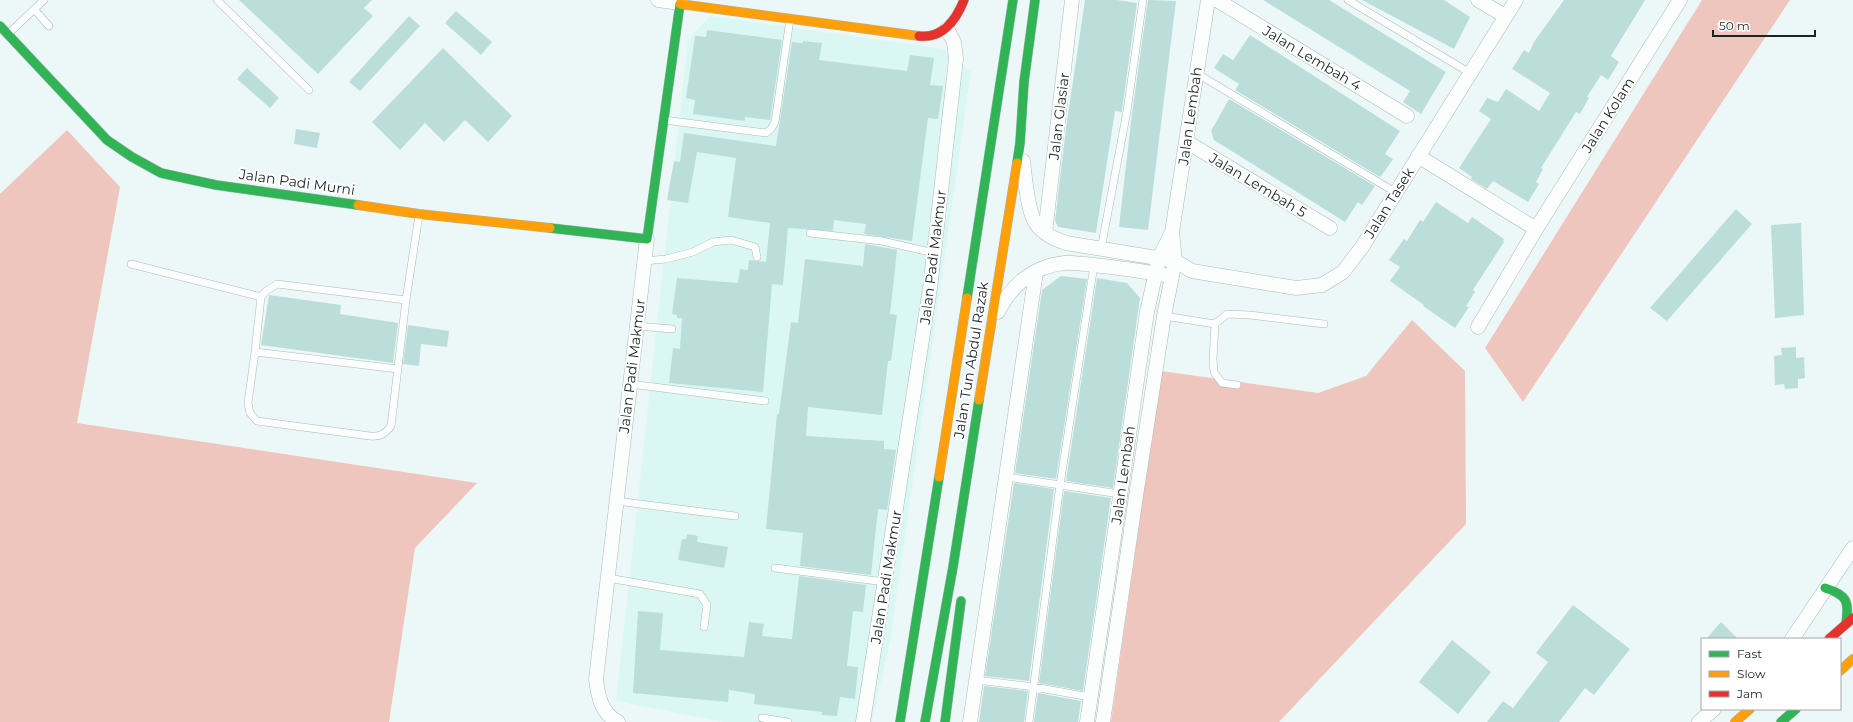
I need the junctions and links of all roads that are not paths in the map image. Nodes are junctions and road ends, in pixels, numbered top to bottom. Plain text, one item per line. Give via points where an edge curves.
1 (44, 0) edge
2 (217, 0) edge
3 (658, 0) edge
4 (662, 0) edge
5 (964, 0) edge
6 (1013, 0) edge
7 (1035, 0) edge
8 (1072, 0) edge
9 (1143, 0) edge
10 (1208, 0) edge
11 (1217, 0) edge
12 (1348, 0) edge
13 (1478, 0) edge
14 (1516, 0) edge
15 (1680, 0) edge
16 (680, 3) junction
17 (34, 9) junction
18 (1505, 16) junction
19 (790, 18) junction
20 (0, 26) edge
21 (50, 26) dead end
22 (947, 29) junction
23 (8, 35) junction
24 (1196, 73) junction
25 (1470, 73) junction
26 (309, 90) dead end
27 (1407, 116) dead end
28 (664, 120) junction
29 (1020, 142) junction
30 (1186, 142) junction
31 (1418, 156) junction
32 (1395, 192) junction
33 (419, 214) junction
34 (1330, 228) dead end
35 (1536, 229) junction
36 (1172, 232) junction
37 (810, 233) dead end
38 (1045, 233) junction
39 (647, 239) junction
40 (1102, 250) junction
41 (934, 253) junction
42 (757, 258) dead end
43 (1159, 258) junction
44 (644, 261) junction
45 (1175, 261) junction
46 (131, 264) dead end
47 (1094, 265) junction
48 (1192, 271) junction
49 (1036, 272) junction
50 (1156, 274) junction
51 (1173, 277) junction
52 (260, 297) junction
53 (406, 300) junction
54 (1164, 316) junction
55 (1215, 324) junction
56 (1324, 324) dead end
57 (637, 326) junction
58 (1478, 327) dead end
59 (672, 329) dead end
60 (991, 331) junction
61 (255, 352) junction
62 (398, 369) junction
63 (630, 384) junction
64 (1237, 385) dead end
65 (765, 402) dead end
66 (1007, 478) junction
67 (1060, 485) junction
68 (964, 490) junction
69 (1120, 494) junction
70 (1136, 496) junction
71 (616, 501) junction
72 (735, 516) dead end
73 (965, 550) dead end
74 (1851, 555) edge
75 (775, 568) dead end
76 (608, 578) junction
77 (886, 582) junction
78 (1825, 588) junction
79 (962, 595) dead end
80 (1850, 621) edge
81 (704, 627) dead end
82 (1793, 638) edge
83 (1830, 638) edge
84 (909, 659) junction
85 (1853, 659) edge
86 (1841, 670) edge
87 (976, 680) junction
88 (1034, 687) junction
89 (1090, 696) junction
90 (1106, 699) junction
91 (1713, 710) edge
92 (1749, 710) edge
93 (1795, 710) edge
94 (892, 715) dead end
95 (762, 718) dead end
96 (618, 722) edge
97 (788, 722) edge
98 (863, 722) edge
99 (900, 722) edge
100 (925, 722) edge
101 (945, 722) edge
102 (970, 722) edge
103 (1029, 722) edge
104 (1087, 722) edge
105 (1102, 722) edge
106 (1699, 722) edge
107 (1736, 722) edge
108 (1781, 722) edge

1 - 17 lane
2 - 26 lane
3 - 4 street
4 - 16 street
5 - 22 main road via 958,17
6 - 84 main road, Jalan Tun Abdul Razak via 960,352
7 - 29 main road, Jalan Tun Abdul Razak via 1024,82
8 - 38 street, Jalan Glasiar
9 - 40 lane via 1127,111
10 - 24 street, Jalan Lembah
11 - 27 street, Jalan Lembah 4
12 - 25 lane
13 - 18 street
14 - 18 street, Jalan Tasek
15 - 35 street, Jalan Kolam
16 - 19 main road
16 - 28 main road, Jalan Padi Makmur
17 - 21 lane
17 - 23 lane
18 - 25 street, Jalan Tasek
19 - 22 main road via 928,37
19 - 28 lane via 776,122 771,129 766,133 749,132
20 - 23 main road, Jalan Padi Murni
22 - 41 street, Jalan Padi Makmur via 954,42 956,59
23 - 33 main road, Jalan Padi Murni via 106,140 161,173 216,185
24 - 30 street, Jalan Lembah
24 - 32 lane
25 - 31 street, Jalan Tasek
28 - 39 main road, Jalan Padi Makmur
29 - 38 street, Jalan Tasek via 1034,220
29 - 60 main road, Jalan Tun Abdul Razak
30 - 34 street, Jalan Lembah 5
30 - 36 street, Jalan Lembah
31 - 32 street, Jalan Tasek
31 - 35 street
32 - 48 street, Jalan Tasek via 1362,247 1343,272 1322,286 1296,288
33 - 39 main road, Jalan Padi Murni
33 - 53 lane
35 - 58 street, Jalan Kolam
36 - 43 street, Jalan Lembah
36 - 45 street, Jalan Lembah
37 - 41 lane via 882,241
38 - 40 street, Jalan Tasek via 1066,243
39 - 44 street, Jalan Padi Makmur
40 - 43 street, Jalan Tasek
41 - 77 street, Jalan Padi Makmur
42 - 44 lane via 754,247 732,240 713,242 693,252 666,259
43 - 45 street, Jalan Tasek
43 - 50 street, Jalan Lembah
44 - 57 street, Jalan Padi Makmur
45 - 48 street, Jalan Tasek
45 - 51 street, Jalan Lembah
46 - 52 lane
47 - 49 street, Jalan Tasek via 1065,262
47 - 50 street, Jalan Tasek
47 - 67 lane
48 - 51 street, Jalan Tasek
49 - 60 street, Jalan Tasek via 1013,288 1004,300
49 - 66 street
50 - 51 street, Jalan Tasek
50 - 69 street, Jalan Lembah via 1147,312
51 - 54 street, Jalan Lembah
52 - 53 lane via 277,284
52 - 61 lane
53 - 62 lane
54 - 55 lane
54 - 70 street, Jalan Lembah
55 - 56 lane via 1227,314
55 - 64 lane via 1214,372 1222,383
57 - 59 lane
57 - 63 street, Jalan Padi Makmur
60 - 68 main road, Jalan Tun Abdul Razak
61 - 62 lane
61 - 62 lane via 248,403 250,413 256,421 378,437 391,426
63 - 65 lane
63 - 71 street, Jalan Padi Makmur
66 - 67 lane
66 - 87 street
67 - 69 lane
67 - 88 lane
68 - 73 main road
68 - 100 main road, Jalan Tun Abdul Razak
69 - 70 street
69 - 89 street, Jalan Lembah
70 - 90 street, Jalan Lembah
71 - 72 lane
71 - 76 street, Jalan Padi Makmur
74 - 78 street
75 - 77 lane
76 - 81 lane via 700,594 707,605
76 - 96 street, Jalan Padi Makmur via 596,679 598,696 605,710
77 - 98 street, Jalan Padi Makmur
78 - 80 main road via 1842,594 1847,600
78 - 82 street
79 - 101 main road
80 - 83 main road
84 - 94 main road
84 - 99 main road
85 - 86 main road
87 - 88 lane
87 - 102 street
88 - 89 lane
88 - 103 lane
89 - 90 street
89 - 104 street, Jalan Lembah
90 - 105 street, Jalan Lembah
91 - 106 street
92 - 107 main road
93 - 108 main road
95 - 97 lane

